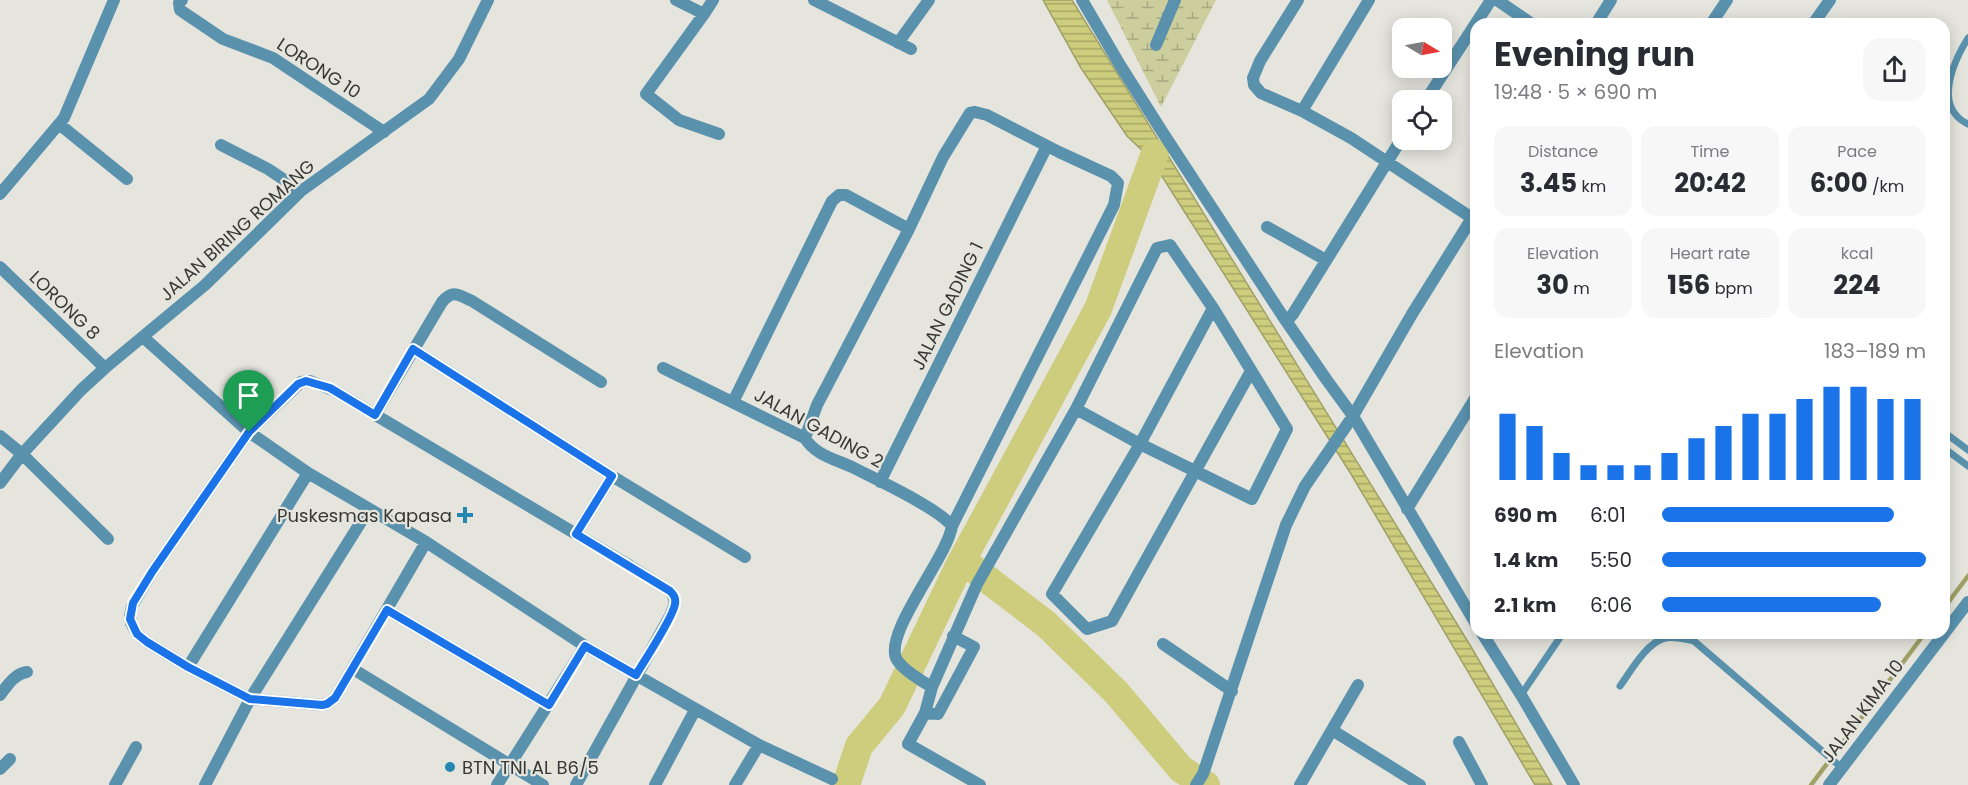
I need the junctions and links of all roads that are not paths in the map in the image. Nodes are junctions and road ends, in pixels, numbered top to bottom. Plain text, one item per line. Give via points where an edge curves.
1 (182, 0) edge
2 (676, 0) edge
3 (713, 0) edge
4 (814, 0) edge
5 (929, 0) edge
6 (1082, 0) edge
7 (1175, 0) edge
8 (1298, 0) edge
9 (1369, 0) edge
10 (1491, 0) edge
11 (1497, 0) edge
12 (1611, 0) edge
13 (1727, 0) edge
14 (1830, 0) edge
15 (111, 1) edge
16 (483, 2) edge
17 (704, 14) junction
18 (1479, 18) edge
19 (1523, 18) edge
20 (1600, 18) edge
21 (1715, 18) edge
22 (1817, 18) edge
23 (1470, 32) edge
24 (1968, 38) edge
25 (898, 43) junction
26 (1156, 45) dead end
27 (911, 49) dead end
28 (1950, 76) edge
29 (1432, 90) edge
30 (1950, 101) edge
31 (1302, 111) junction
32 (59, 124) junction
33 (1968, 124) edge
34 (384, 132) junction
35 (719, 134) dead end
36 (221, 146) dead end
37 (1047, 146) junction
38 (1394, 150) edge
39 (1387, 161) junction
40 (128, 179) dead end
41 (301, 191) junction
42 (0, 194) edge
43 (1470, 213) edge
44 (1470, 221) edge
45 (1267, 227) dead end
46 (909, 229) junction
47 (1326, 260) junction
48 (0, 267) edge
49 (1213, 308) junction
50 (1287, 321) junction
51 (143, 337) junction
52 (413, 349) junction
53 (105, 368) junction
54 (663, 368) dead end
55 (1251, 371) junction
56 (601, 382) dead end
57 (733, 402) junction
58 (1470, 407) edge
59 (1076, 409) junction
60 (375, 415) junction
61 (1353, 416) junction
62 (249, 432) junction
63 (0, 436) edge
64 (1950, 436) edge
65 (805, 438) junction
66 (1140, 444) junction
67 (1968, 450) edge
68 (1950, 452) edge
69 (22, 454) junction
70 (1968, 466) edge
71 (1196, 472) junction
72 (308, 473) junction
73 (612, 476) junction
74 (880, 482) junction
75 (0, 483) edge
76 (369, 509) junction
77 (1407, 509) junction
78 (952, 526) junction
79 (576, 534) junction
80 (108, 539) dead end
81 (426, 542) junction
82 (745, 557) dead end
83 (1968, 602) edge
84 (387, 610) junction
85 (1470, 614) edge
86 (1950, 625) edge
87 (952, 636) junction
88 (1486, 639) edge
89 (1559, 639) edge
90 (1662, 639) edge
91 (1683, 639) edge
92 (1938, 639) edge
93 (1162, 644) dead end
94 (585, 646) junction
95 (188, 667) junction
96 (353, 669) junction
97 (27, 672) dead end
98 (636, 675) junction
99 (1358, 685) dead end
100 (1620, 686) dead end
101 (932, 687) junction
102 (1232, 691) junction
103 (0, 695) edge
104 (1521, 695) junction
105 (250, 699) junction
106 (549, 705) junction
107 (695, 710) junction
108 (925, 713) junction
109 (1332, 730) junction
110 (1459, 742) dead end
111 (759, 745) junction
112 (136, 747) dead end
113 (10, 759) dead end
114 (509, 764) junction
115 (1838, 765) junction
116 (0, 769) edge
117 (832, 779) dead end
118 (1200, 780) edge
119 (115, 785) edge
120 (205, 785) edge
121 (497, 785) edge
122 (543, 785) edge
123 (576, 785) edge
124 (655, 785) edge
125 (735, 785) edge
126 (980, 785) edge
127 (1300, 785) edge
128 (1420, 785) edge
129 (1482, 785) edge
130 (1574, 785) edge
131 (1829, 785) edge

1 - 34 street, LORONG 10 via 180,10 218,36 273,58
2 - 17 street
3 - 17 street
4 - 25 street
5 - 25 street
6 - 50 street via 1163,133
7 - 26 street
8 - 31 street via 1253,78 1261,93
9 - 31 street
10 - 18 street
11 - 19 street
12 - 20 street
13 - 21 street
14 - 22 street
15 - 32 street via 75,94
16 - 34 street, JALAN BIRING ROMANG via 459,59 439,87
17 - 35 street via 646,94 679,120
23 - 29 street
24 - 28 lane
25 - 27 street
30 - 33 lane via 1955,114
31 - 39 street
32 - 40 street
32 - 42 street
34 - 41 street, JALAN BIRING ROMANG
36 - 41 street
37 - 46 street via 987,115 970,113
37 - 74 street, JALAN GADING 1
37 - 78 street via 1112,176 1118,183 1118,192
38 - 39 street
39 - 43 street
39 - 47 street
41 - 51 street, JALAN BIRING ROMANG via 226,266
44 - 61 street
45 - 47 street
46 - 57 street via 846,195 838,195
46 - 65 street via 817,405
47 - 50 street
48 - 53 street, LORONG 8
49 - 55 street
49 - 59 street via 1170,245 1157,248
49 - 66 street
50 - 61 street
51 - 53 street, JALAN BIRING ROMANG
51 - 62 street
52 - 56 street via 442,302 448,295 457,294
52 - 60 street
52 - 73 street
53 - 69 street, JALAN BIRING ROMANG
54 - 57 street, JALAN GADING 2
55 - 71 street
55 - 71 street via 1287,429 1251,499
57 - 65 street, JALAN GADING 2
58 - 77 street
59 - 66 street
59 - 87 street via 989,561
60 - 62 street via 330,388 306,381 298,384
60 - 79 street
61 - 77 street
61 - 102 street via 1305,486 1286,525
62 - 72 street
62 - 95 street via 132,606 130,619 137,634
63 - 69 street
64 - 67 lane
65 - 74 street, JALAN GADING 2 via 811,448
66 - 71 street
66 - 71 street via 1052,594 1087,629 1112,621
68 - 70 lane
69 - 75 street, JALAN BIRING ROMANG
69 - 80 street
72 - 76 street
72 - 95 street
73 - 79 street
73 - 82 street
74 - 78 street, JALAN GADING 2 via 932,509
76 - 81 street
76 - 105 street
77 - 85 street
78 - 101 street via 894,650 896,660
79 - 98 street via 675,597 670,616
81 - 84 street
81 - 94 street
83 - 86 street, JALAN KIMA 10
84 - 96 street
84 - 106 street
87 - 101 street
87 - 108 street via 974,647 938,714
88 - 104 street
89 - 104 lane
90 - 100 lane via 1649,648
91 - 115 lane via 1705,649
92 - 115 street, JALAN KIMA 10
93 - 102 street
94 - 98 street
94 - 106 street
95 - 105 street
96 - 105 street via 336,696 324,705
96 - 114 street
97 - 103 street via 12,680
98 - 107 street
98 - 123 street
99 - 109 street
101 - 108 street
102 - 118 street
104 - 130 street
105 - 120 street
106 - 114 street
107 - 111 street
107 - 124 street
108 - 126 street via 908,744
109 - 127 street
109 - 128 street
110 - 129 street
111 - 117 street
111 - 125 street
112 - 119 street
113 - 116 street
114 - 121 street
114 - 122 street
115 - 131 street, JALAN KIMA 10

